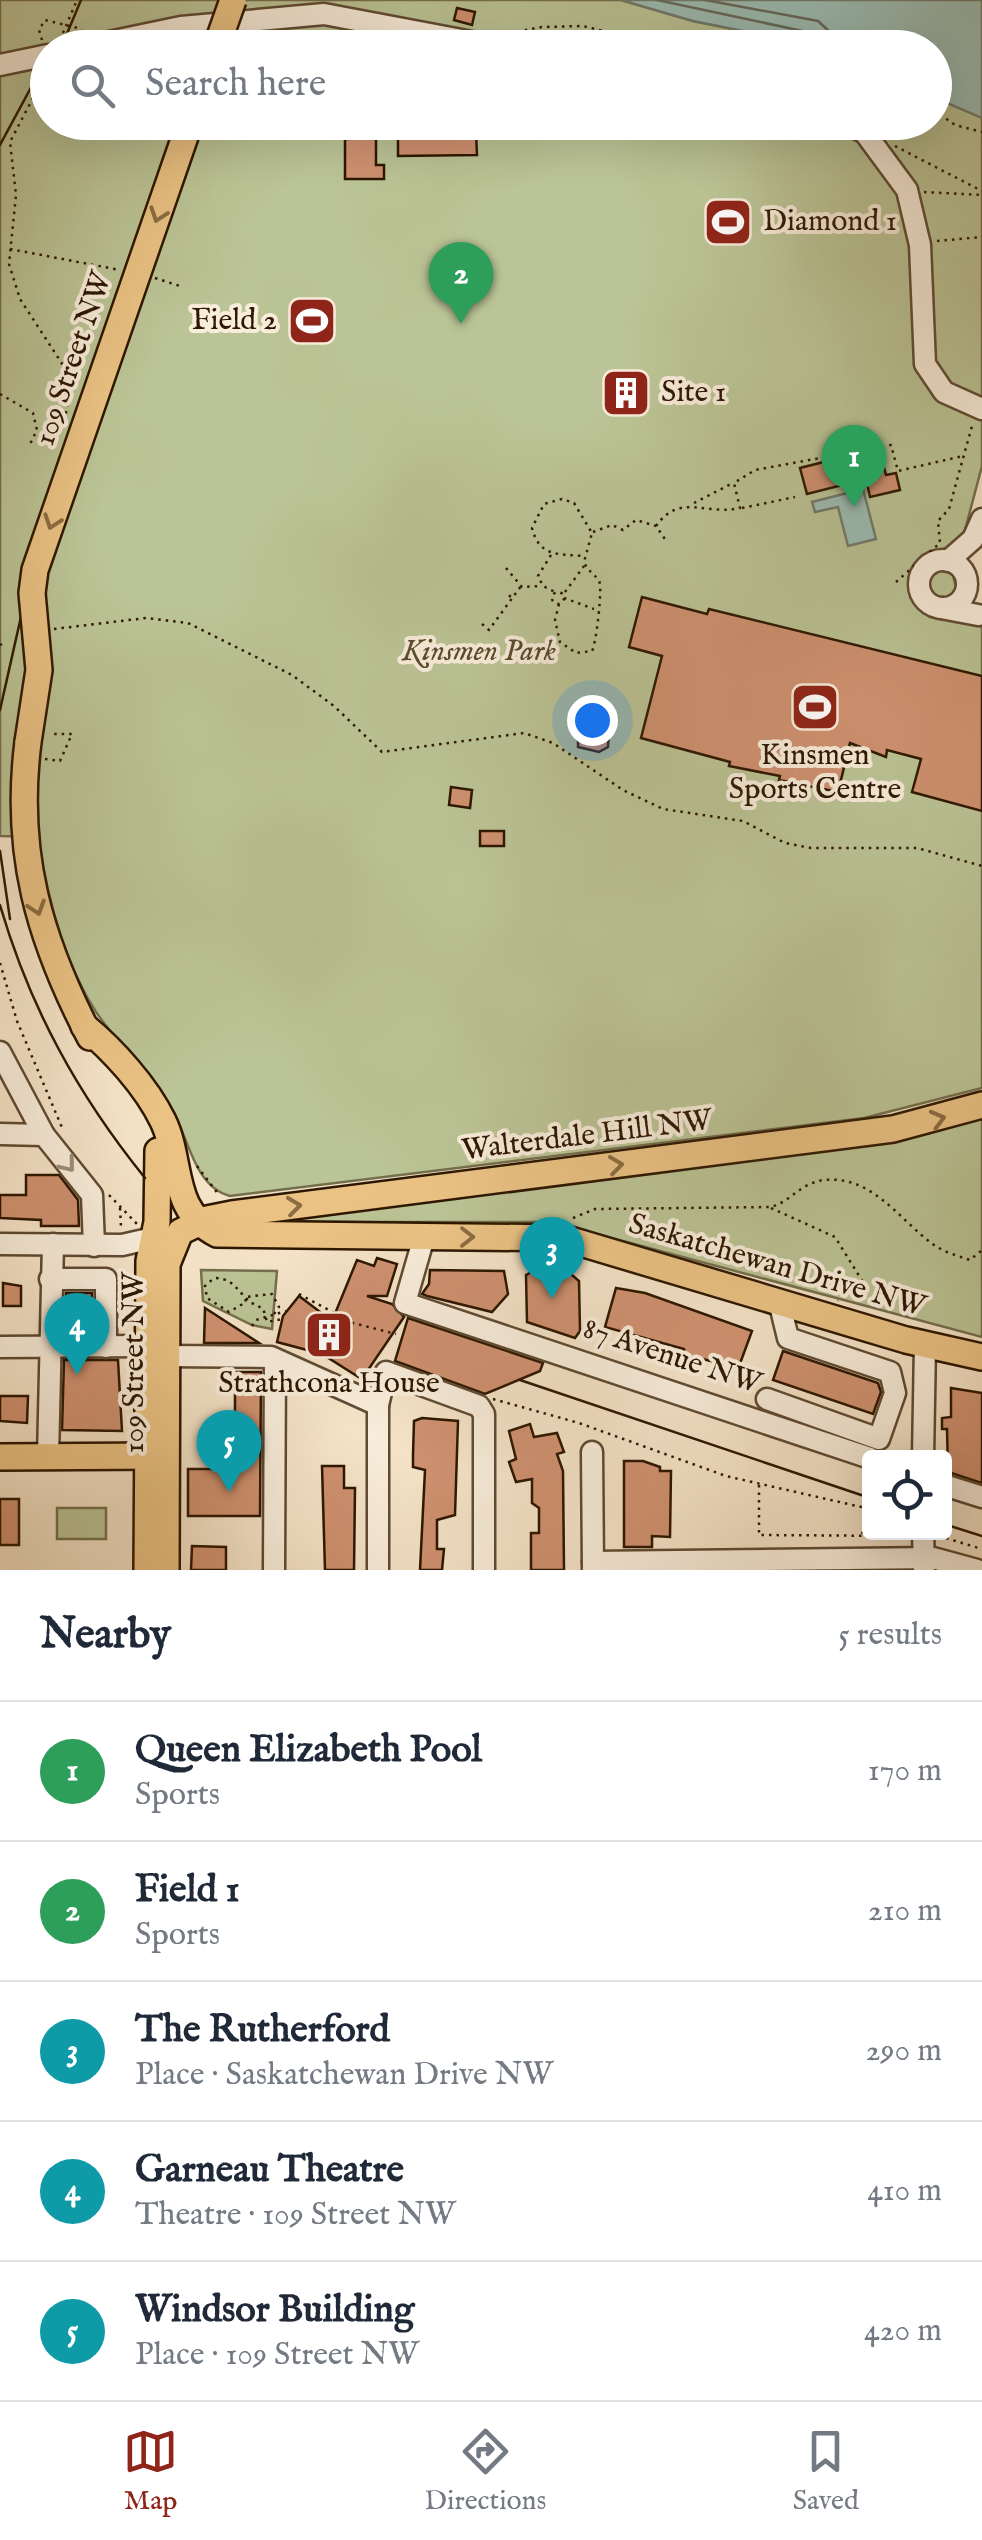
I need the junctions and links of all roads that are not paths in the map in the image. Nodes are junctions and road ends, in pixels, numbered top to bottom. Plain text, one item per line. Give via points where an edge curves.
1 (233, 0) edge
2 (171, 30) edge
3 (222, 30) edge
4 (434, 30) edge
5 (30, 55) edge
6 (0, 66) edge
7 (184, 140) edge
8 (871, 140) edge
9 (980, 408) edge
10 (982, 519) edge
11 (948, 560) junction
12 (966, 587) junction
13 (939, 607) junction
14 (980, 618) edge
15 (84, 1026) junction
16 (0, 1052) edge
17 (982, 1105) edge
18 (0, 1134) edge
19 (54, 1135) junction
20 (198, 1222) junction
21 (424, 1237) junction
22 (153, 1238) junction
23 (0, 1244) edge
24 (53, 1244) junction
25 (94, 1246) junction
26 (50, 1278) junction
27 (779, 1301) junction
28 (865, 1328) junction
29 (926, 1344) junction
30 (0, 1347) edge
31 (49, 1347) junction
32 (106, 1347) junction
33 (157, 1351) junction
34 (982, 1357) edge
35 (274, 1358) junction
36 (855, 1360) junction
37 (767, 1399) dead end
38 (378, 1405) junction
39 (597, 1441) road end
40 (923, 1450) edge
41 (862, 1455) edge
42 (157, 1456) junction
43 (0, 1457) edge
44 (48, 1457) junction
45 (952, 1487) edge
46 (982, 1497) edge
47 (924, 1564) edge
48 (593, 1566) edge
49 (147, 1570) edge
50 (166, 1570) edge
51 (274, 1570) edge
52 (378, 1570) edge
53 (484, 1570) edge
54 (976, 1570) edge

1 - 3 main road, bridge
2 - 4 street via 334,14
5 - 6 street
7 -> 15 main road, 109 Street NW, bridge via 32,593 39,670 37,745 21,807 27,869
8 - 9 street via 908,190 920,244 925,364 944,392
10 - 11 street via 973,539
11 - 12 street via 961,569
11 - 13 street via 926,566 919,580 926,600
12 - 13 street via 955,604
12 - 14 street
13 - 14 street
15 - 20 main road, 109 Street NW via 156,1107 185,1204
15 - 22 main road, 109 Street NW via 154,1126 160,1191
16 - 19 street
20 -> 17 main road, Walterdale Hill NW via 893,1129
18 - 19 street
19 -> 25 street via 92,1195
20 - 21 main road, Saskatchewan Drive NW via 228,1236
20 - 33 main road, 109 Street NW via 180,1232 170,1249
21 -> 27 main road, Saskatchewan Drive NW via 564,1238
21 - 41 street, 87 Avenue NW via 404,1302
22 - 25 street
22 - 33 main road, 109 Street NW
23 - 24 street
24 - 25 street
24 - 26 street
26 - 31 street
26 - 32 street via 106,1278
27 - 28 main road, Saskatchewan Drive NW
27 - 36 street via 788,1338
28 - 29 main road, Saskatchewan Drive NW
28 - 36 street
29 - 34 main road, Saskatchewan Drive NW
29 - 40 street
30 - 31 street
31 - 32 street
31 - 44 street
32 - 33 street
33 - 35 street
33 - 42 main road, 109 Street NW
35 - 38 street
35 - 51 street
36 - 37 street via 890,1372 895,1393 880,1439
38 - 52 street
38 - 53 street via 386,1372 478,1409
39 - 48 street
42 - 44 main road
42 - 49 main road, 109 Street NW
42 - 50 main road, 109 Street NW
43 - 44 main road
45 - 46 street
47 - 48 street
47 - 54 street

